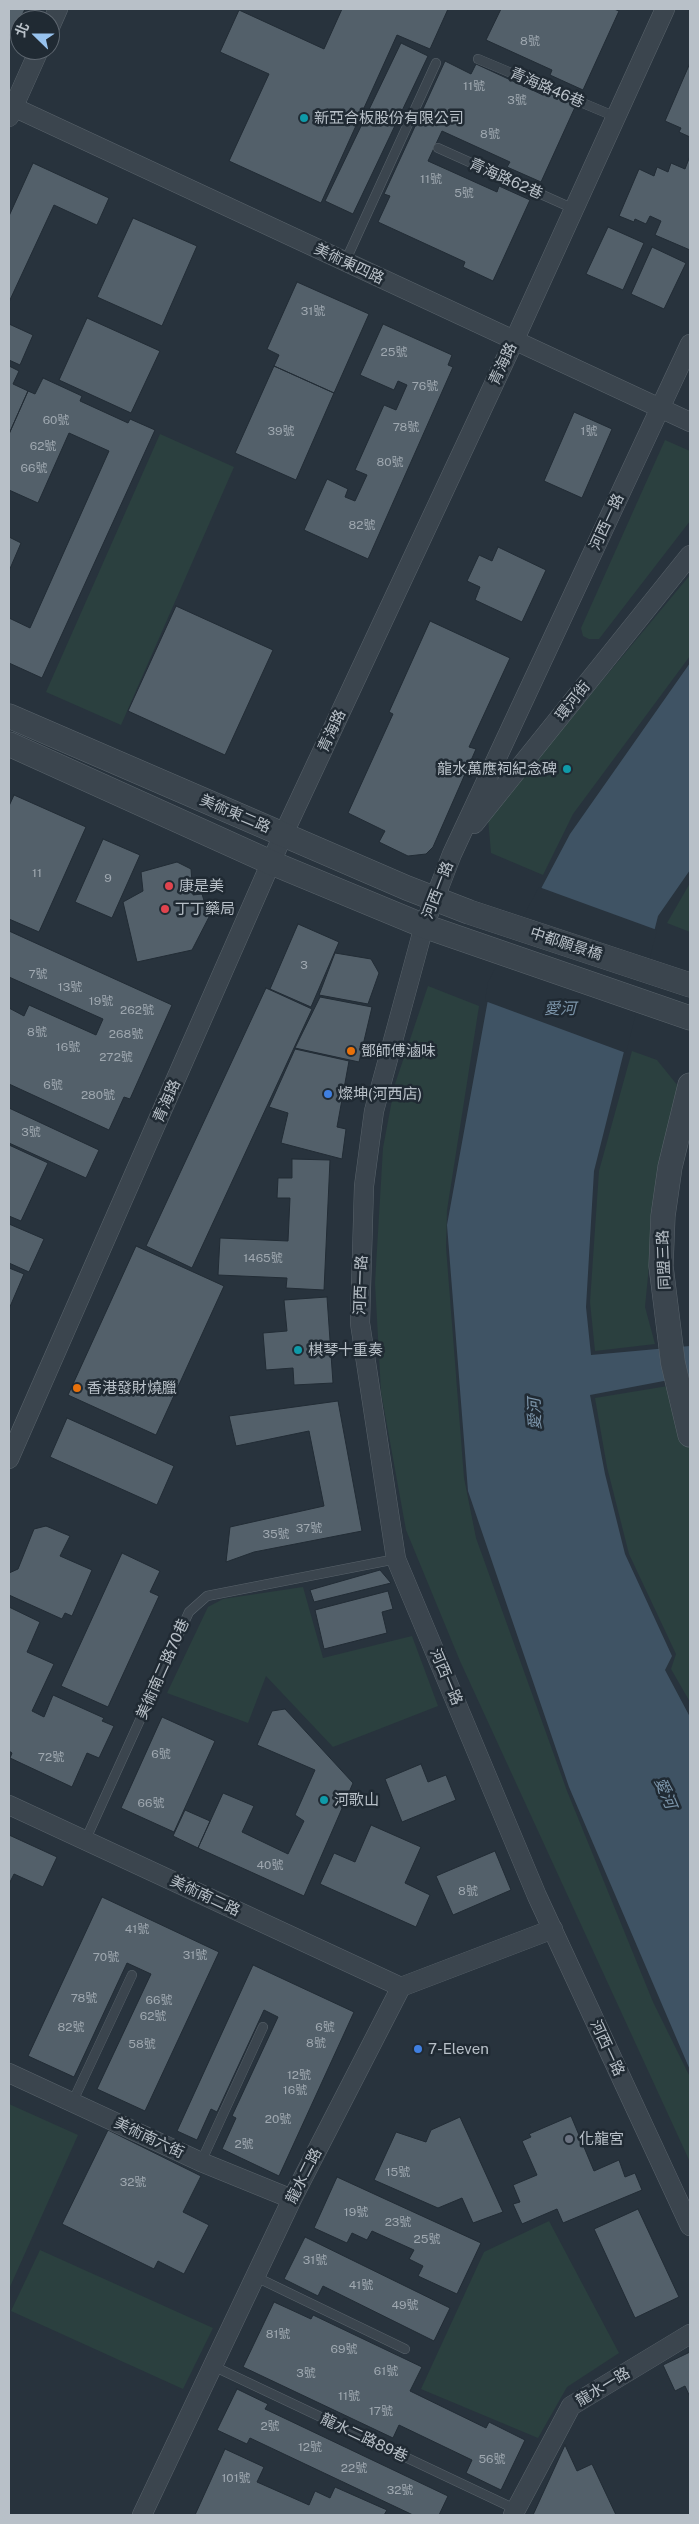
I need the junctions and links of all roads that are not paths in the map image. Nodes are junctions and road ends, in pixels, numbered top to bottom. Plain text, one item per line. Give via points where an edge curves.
1 (665, 9) edge
2 (478, 59) dead end
3 (34, 60) edge
4 (436, 63) dead end
5 (10, 110) edge
6 (616, 117) junction
7 (438, 148) dead end
8 (574, 209) junction
9 (345, 262) junction
10 (514, 341) junction
11 (690, 344) edge
12 (661, 408) junction
13 (690, 422) edge
14 (690, 555) edge
15 (16, 719) edge
16 (10, 748) edge
17 (283, 835) junction
18 (456, 847) junction
19 (272, 863) junction
20 (434, 899) junction
21 (463, 910) joint
22 (424, 926) junction
23 (453, 937) joint
24 (680, 982) edge
25 (690, 1018) edge
26 (690, 1085) edge
27 (680, 1167) edge
28 (690, 1435) edge
29 (9, 1458) edge
30 (396, 1558) junction
31 (9, 1805) edge
32 (85, 1841) junction
33 (552, 1929) junction
34 (132, 1976) dead end
35 (401, 1987) junction
36 (262, 2027) dead end
37 (9, 2073) edge
38 (72, 2103) junction
39 (201, 2162) junction
40 (292, 2199) junction
41 (690, 2226) edge
42 (256, 2277) junction
43 (690, 2334) edge
44 (405, 2349) dead end
45 (213, 2366) junction
46 (514, 2512) edge
47 (142, 2515) edge

1 - 6 street, 青海路
2 - 6 lane, 青海路46巷
3 - 5 street
4 - 9 lane
5 - 9 street, 美術東四路
6 - 8 street, 青海路
7 - 8 lane, 青海路62巷
8 - 10 street, 青海路
9 - 10 street, 美術東四路
10 - 12 street, 美術東四路
10 - 17 street, 青海路
11 - 12 street, 河西一路
12 - 13 street, 美術東四路
12 - 18 street, 河西一路
14 - 18 street, 環河街
15 - 16 street
15 - 17 street, 美術東二路
16 - 19 street, 美術東二路
17 - 19 street, 青海路
17 - 20 street, 美術東二路
18 - 20 street, 河西一路
19 - 22 street, 美術東二路
19 - 29 street, 青海路
20 - 21 street, 美術東二路
20 - 22 street, 河西一路
21 - 24 street, 中都願景橋
22 - 23 street, 美術東二路
22 - 30 street, 河西一路 via 374,1111 364,1186 360,1323
23 - 25 street, 中都願景橋
26 - 27 street, 同盟三路
27 - 28 street, 同盟三路 via 663,1216 662,1266 674,1363
30 - 32 lane, 美術南二路70巷 via 207,1596 189,1612
30 - 33 street, 河西一路
31 - 32 street, 美術南二路
32 - 35 street, 美術南二路
33 - 35 street
33 - 41 street, 河西一路
34 - 38 lane
35 - 40 street, 龍水二路
36 - 39 lane
37 - 38 street, 美術南六街
38 - 39 street, 美術南六街
39 - 40 street, 美術南六街
40 - 42 street, 龍水二路
42 - 44 lane
42 - 45 street, 龍水二路
43 - 46 street, 龍水一路 via 571,2406
45 - 46 lane, 龍水二路89巷
45 - 47 street, 龍水二路

